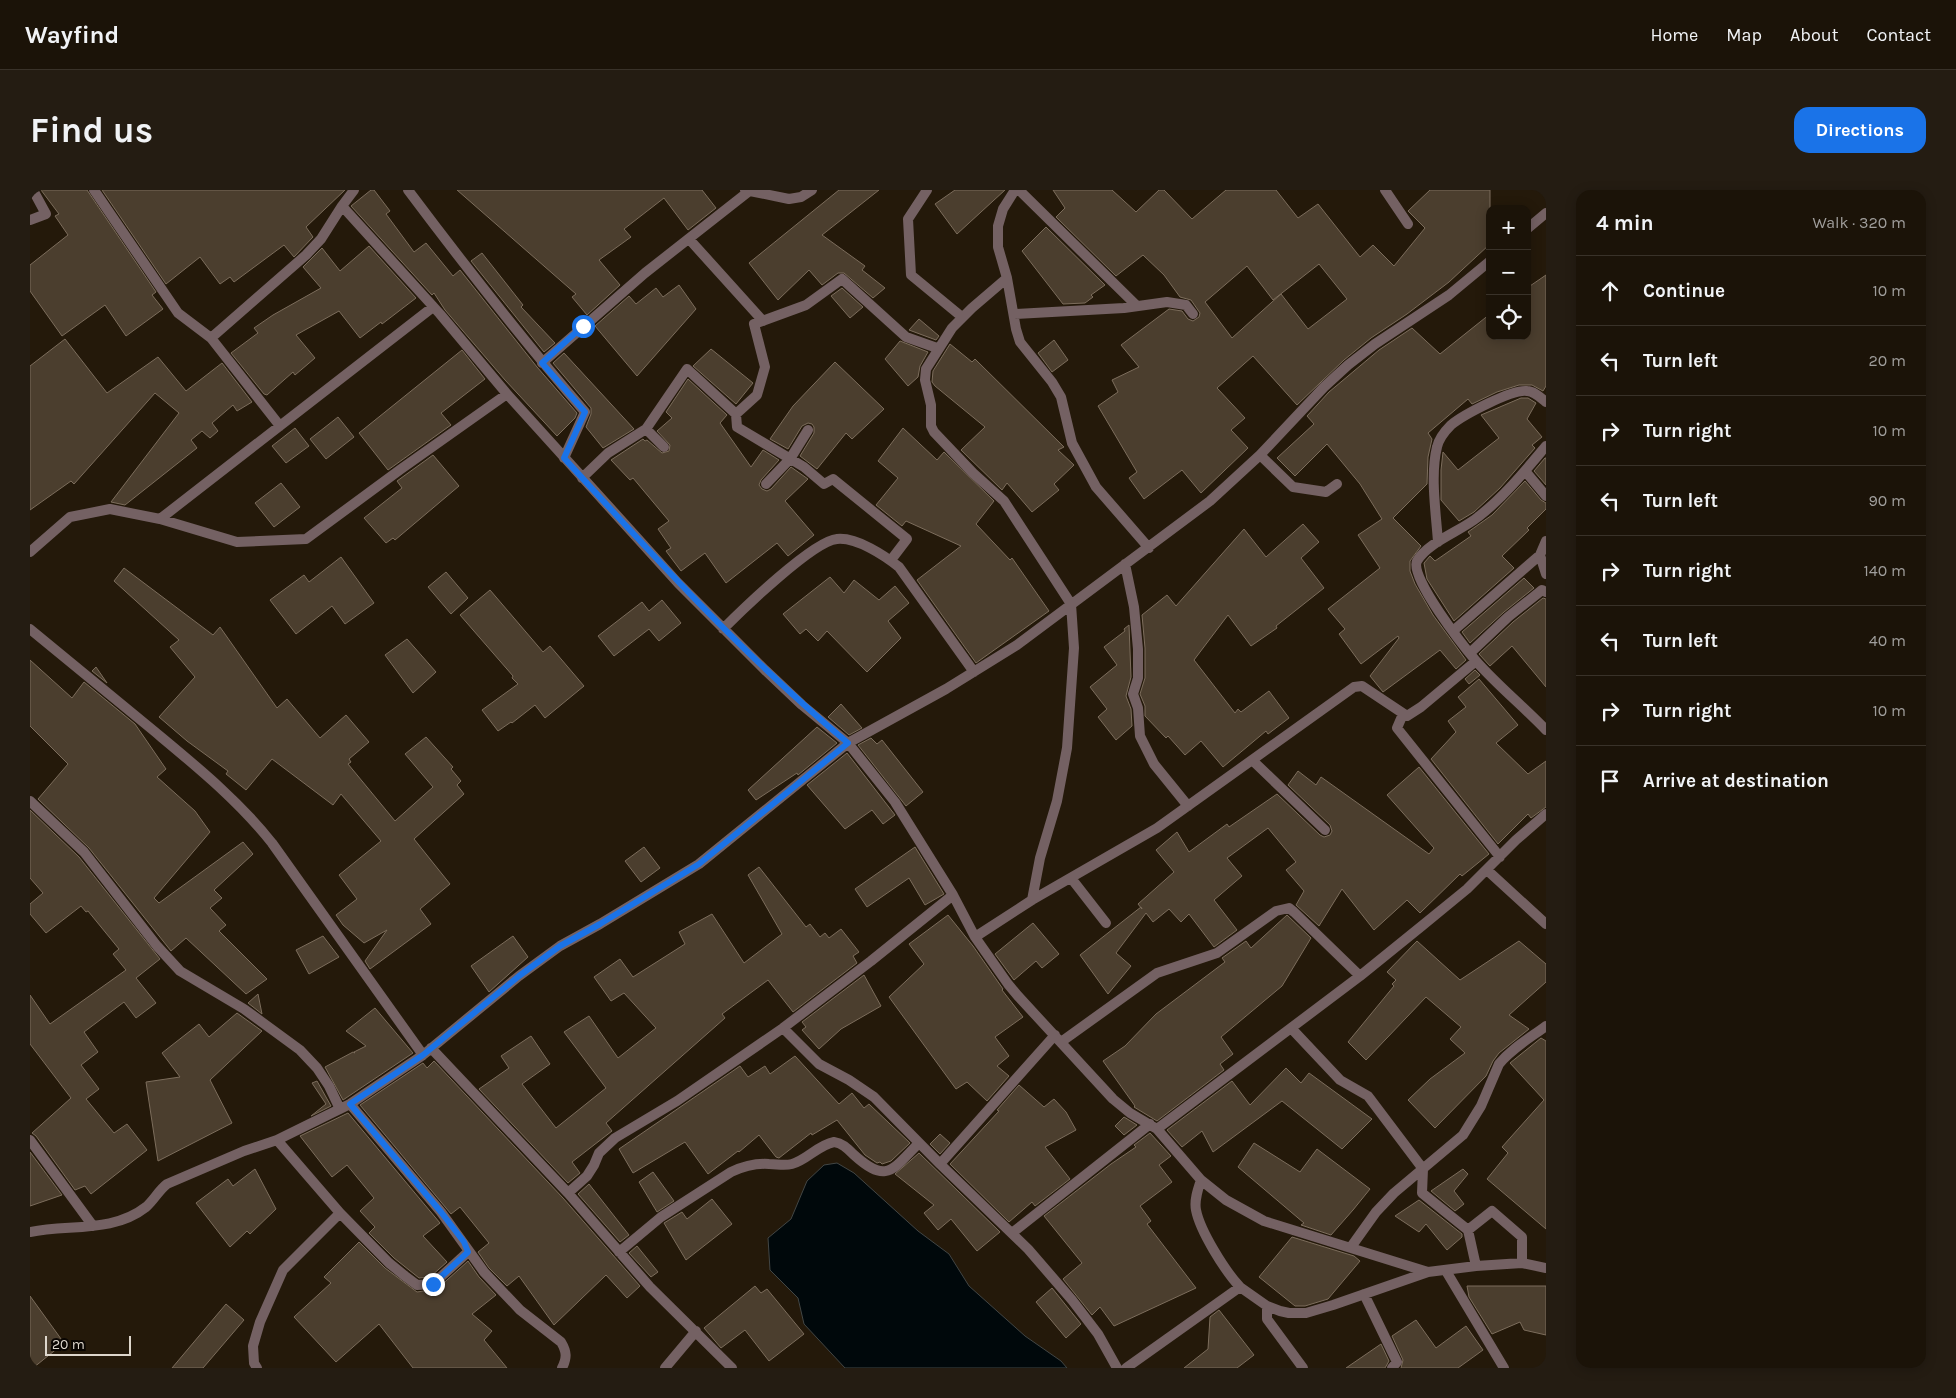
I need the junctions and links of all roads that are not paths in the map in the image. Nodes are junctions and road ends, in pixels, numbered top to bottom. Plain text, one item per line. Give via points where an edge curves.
1 (33, 190) edge
2 (94, 190) edge
3 (354, 190) edge
4 (408, 190) edge
5 (812, 190) edge
6 (927, 190) edge
7 (1015, 190) edge
8 (1019, 190) edge
9 (1385, 190) edge
10 (747, 191) edge
11 (342, 206) junction
12 (1546, 213) edge
13 (30, 220) edge
14 (1408, 224) dead end
15 (1531, 226) edge
16 (690, 239) junction
17 (1486, 264) edge
18 (1008, 278) junction
19 (1137, 306) junction
20 (433, 307) junction
21 (1014, 314) junction
22 (1193, 314) dead end
23 (962, 317) junction
24 (763, 321) junction
25 (211, 338) junction
26 (938, 348) junction
27 (542, 363) junction
28 (507, 394) junction
29 (1546, 402) edge
30 (736, 414) junction
31 (280, 426) junction
32 (646, 429) junction
33 (808, 430) dead end
34 (1546, 446) edge
35 (664, 447) dead end
36 (1260, 455) junction
37 (564, 458) junction
38 (790, 459) junction
39 (1525, 471) junction
40 (582, 478) junction
41 (766, 484) dead end
42 (1337, 484) dead end
43 (1546, 496) edge
44 (160, 519) junction
45 (1546, 541) edge
46 (1438, 542) junction
47 (1149, 548) junction
48 (30, 552) edge
49 (1540, 555) junction
50 (890, 560) junction
51 (1125, 564) junction
52 (1546, 574) edge
53 (1546, 592) edge
54 (1071, 604) junction
55 (30, 629) edge
56 (724, 629) junction
57 (1453, 631) junction
58 (1473, 657) junction
59 (974, 672) junction
60 (1404, 714) junction
61 (1546, 730) edge
62 (848, 743) junction
63 (1252, 760) junction
64 (30, 801) edge
65 (1188, 806) junction
66 (1546, 814) edge
67 (1325, 830) dead end
68 (1500, 857) junction
69 (1487, 870) junction
70 (1071, 878) junction
71 (953, 895) junction
72 (1032, 900) junction
73 (1106, 923) dead end
74 (1546, 924) edge
75 (975, 937) junction
76 (1360, 976) junction
77 (1546, 1026) edge
78 (783, 1028) junction
79 (1291, 1028) junction
80 (1058, 1038) junction
81 (431, 1048) junction
82 (423, 1055) junction
83 (345, 1107) junction
84 (1153, 1126) junction
85 (30, 1140) edge
86 (277, 1140) junction
87 (919, 1143) junction
88 (940, 1164) junction
89 (1423, 1169) junction
90 (1201, 1180) junction
91 (568, 1193) junction
92 (340, 1213) junction
93 (93, 1226) junction
94 (1468, 1230) junction
95 (30, 1232) edge
96 (1012, 1234) junction
97 (1351, 1247) junction
98 (468, 1252) junction
99 (619, 1252) junction
100 (1522, 1263) junction
101 (1476, 1266) junction
102 (1546, 1268) edge
103 (1446, 1270) junction
104 (1428, 1272) junction
105 (1240, 1287) junction
106 (1364, 1294) junction
107 (1267, 1306) junction
108 (696, 1331) junction
109 (257, 1368) edge
110 (562, 1368) edge
111 (664, 1368) edge
112 (732, 1368) edge
113 (1116, 1368) edge
114 (1126, 1368) edge
115 (1303, 1368) edge
116 (1392, 1368) edge
117 (1504, 1368) edge

1 - 13 street via 46,214
2 - 25 street via 178,313
3 - 11 street
4 - 27 street
5 - 10 street via 794,199
6 - 23 street via 908,219 911,274
7 - 18 street via 1003,209 998,226 998,247
8 - 19 street
9 - 14 street
10 - 16 street
11 - 20 street
11 - 25 street via 311,250
12 - 15 street
16 - 24 street
16 - 27 street via 645,273
17 - 36 street via 1449,295 1348,364
18 - 21 street
18 - 23 street
19 - 21 street
19 - 22 street via 1182,303 1190,307
20 - 28 street
20 - 31 street
21 - 47 street via 1020,342 1061,397 1072,443 1083,466 1096,487
23 - 26 street
24 - 26 street via 806,305 842,278 906,337
24 - 30 street via 754,324 765,367 757,395
25 - 31 street
26 - 54 street via 925,374 932,429 1004,501
27 - 37 street via 585,412
28 - 37 street
28 - 44 street via 306,540 238,542
29 - 46 street via 1529,391 1519,390 1452,424 1440,437 1434,473
30 - 32 street via 687,369
30 - 38 street via 737,427
31 - 44 street
32 - 35 street
32 - 40 street via 608,453
33 - 38 street
34 - 39 street
36 - 42 street via 1293,487 1326,492
36 - 47 street via 1210,501
37 - 40 street
38 - 41 street
38 - 50 street via 824,484 833,479 907,539
39 - 43 street
39 - 46 street via 1478,517
40 - 56 street
44 - 48 street via 110,509 70,517
45 - 49 street
46 - 57 street via 1429,548 1416,566 1424,587
47 - 51 street
49 - 52 street
49 - 57 street
50 - 56 street via 851,540 836,539 812,551 746,606
50 - 59 street via 905,574
51 - 54 street
51 - 65 street via 1134,606 1138,649 1138,678 1133,694 1138,708 1140,736 1154,764
53 - 58 street via 1542,590 1508,617
54 - 59 street via 1017,645
54 - 72 street via 1074,648 1067,748
55 - 82 street via 198,768 255,821
56 - 62 street via 802,705
57 - 58 street
58 - 60 street via 1416,711 1407,716
58 - 61 street
59 - 62 street
60 - 63 street via 1362,686 1354,687
60 - 68 street via 1396,728
62 - 71 street via 895,802
62 - 81 street via 699,864 560,946
63 - 65 street
63 - 67 street
64 - 83 street via 84,852 180,971 244,1009 300,1050
65 - 70 street
66 - 68 street
68 - 69 street
69 - 74 street
69 - 76 street
70 - 72 street
70 - 73 street
71 - 75 street
71 - 78 street
72 - 75 street
75 - 80 street via 1008,984
76 - 79 street
76 - 80 street via 1294,912 1289,908 1283,909 1217,953 1157,973
77 - 89 street via 1504,1058 1463,1136
78 - 87 street via 819,1064 874,1097
78 - 91 street via 677,1101 610,1141 599,1153 587,1176
79 - 84 street
79 - 89 street via 1340,1080 1368,1096
80 - 84 street via 1121,1107
80 - 88 street
81 - 82 street
81 - 91 street
82 - 83 street
83 - 86 street
83 - 98 street via 441,1212
84 - 90 street
84 - 96 street
85 - 93 street
86 - 92 street
86 - 93 street via 167,1184 148,1206 126,1219
87 - 88 street
87 - 99 street via 886,1172 870,1168 843,1145 834,1142 816,1149 795,1164 743,1166 661,1217
88 - 96 street
89 - 94 street via 1422,1193
89 - 97 street via 1376,1212
90 - 97 street via 1226,1200 1264,1221
90 - 105 street via 1195,1209 1199,1221
91 - 99 street
92 - 98 street via 389,1263 417,1285 433,1284
92 - 109 street via 282,1270 252,1346
93 - 95 street
94 - 100 street via 1492,1211 1522,1236
94 - 101 street
96 - 113 street via 1072,1300 1098,1334
97 - 104 street
98 - 110 street via 520,1310 561,1342 566,1358
99 - 108 street
100 - 101 street
100 - 102 street
101 - 103 street
103 - 104 street
103 - 117 street
104 - 106 street
105 - 107 street
105 - 114 street
106 - 107 street via 1306,1312 1289,1313
106 - 116 street via 1397,1362
107 - 115 street via 1267,1319
108 - 111 street
108 - 112 street

